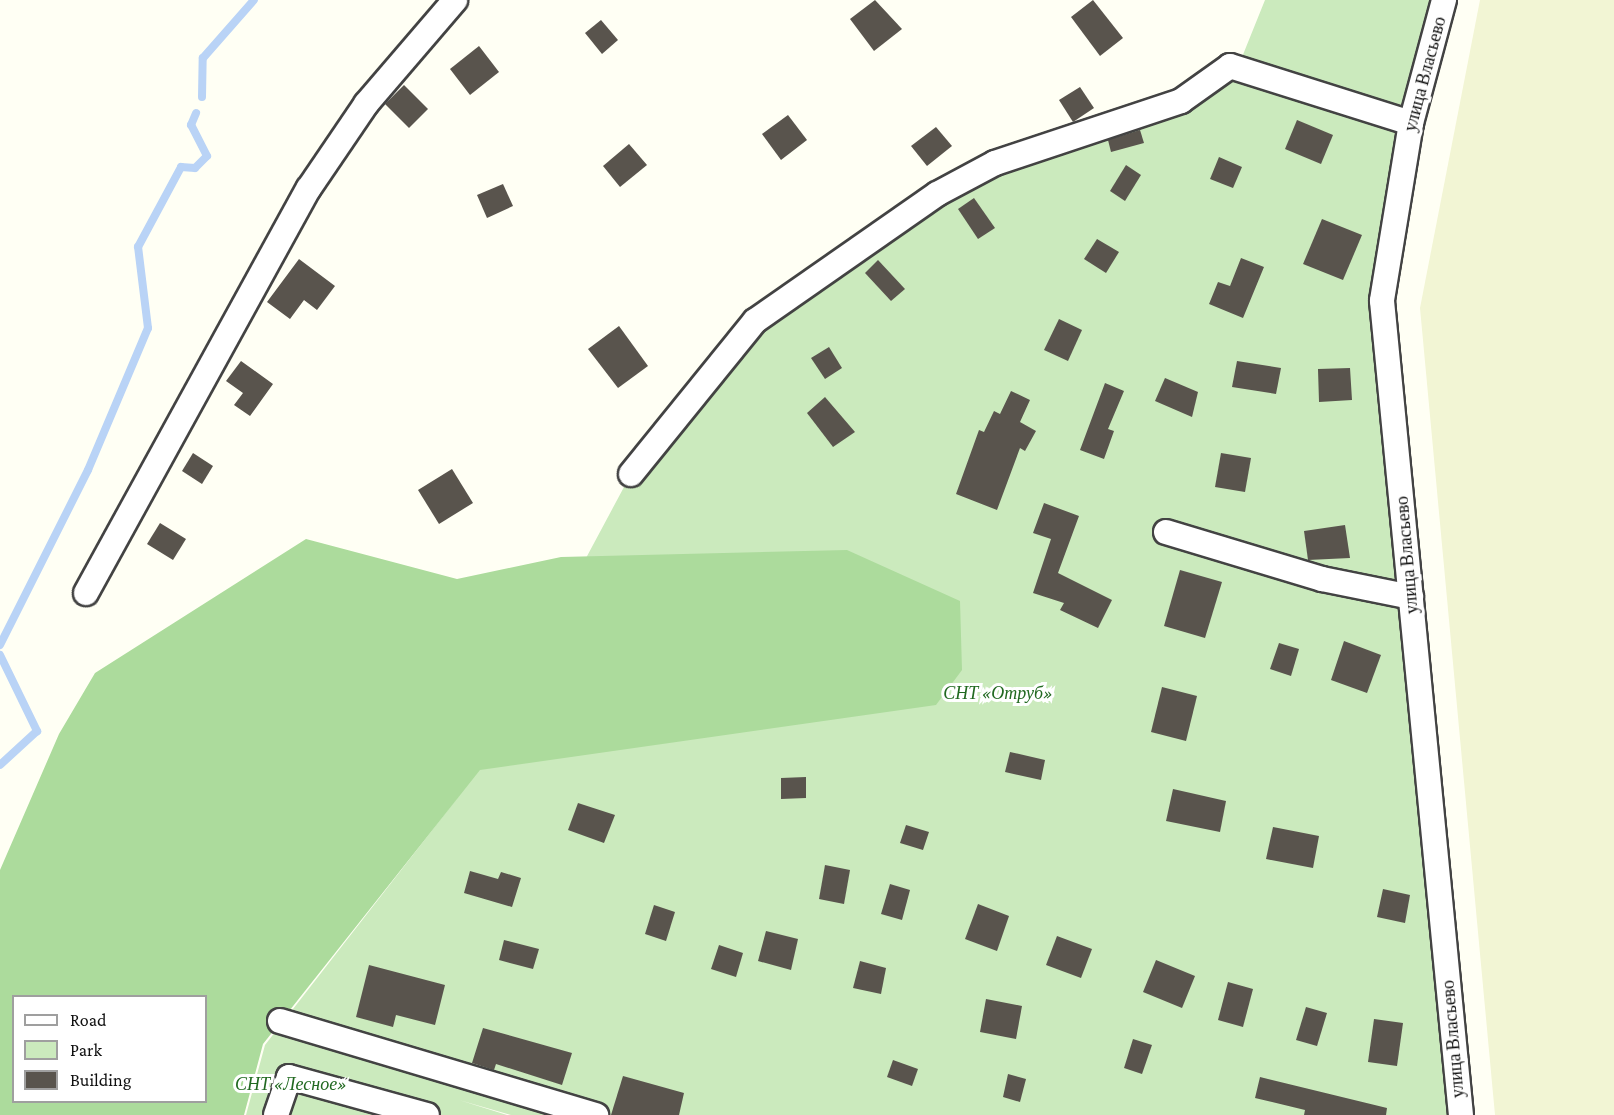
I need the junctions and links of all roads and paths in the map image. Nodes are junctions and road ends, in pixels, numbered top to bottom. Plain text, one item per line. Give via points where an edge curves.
1 (455, 0) edge
2 (1444, 0) edge
3 (1411, 123) junction
4 (631, 474) dead end
5 (1166, 532) dead end
6 (86, 593) dead end
7 (1411, 597) junction
8 (280, 1021) dead end
9 (276, 1115) edge
10 (428, 1115) edge
11 (596, 1115) edge
12 (1461, 1115) edge

1 - 6 street via 366,104 309,188
2 - 3 street, улица Власьево
3 - 4 street via 1230,66 1181,101 995,163 927,200 755,321
3 - 7 street, улица Власьево via 1383,301
5 - 7 street via 1323,579
7 - 12 street, улица Власьево
8 - 11 street
9 - 10 street via 289,1077

